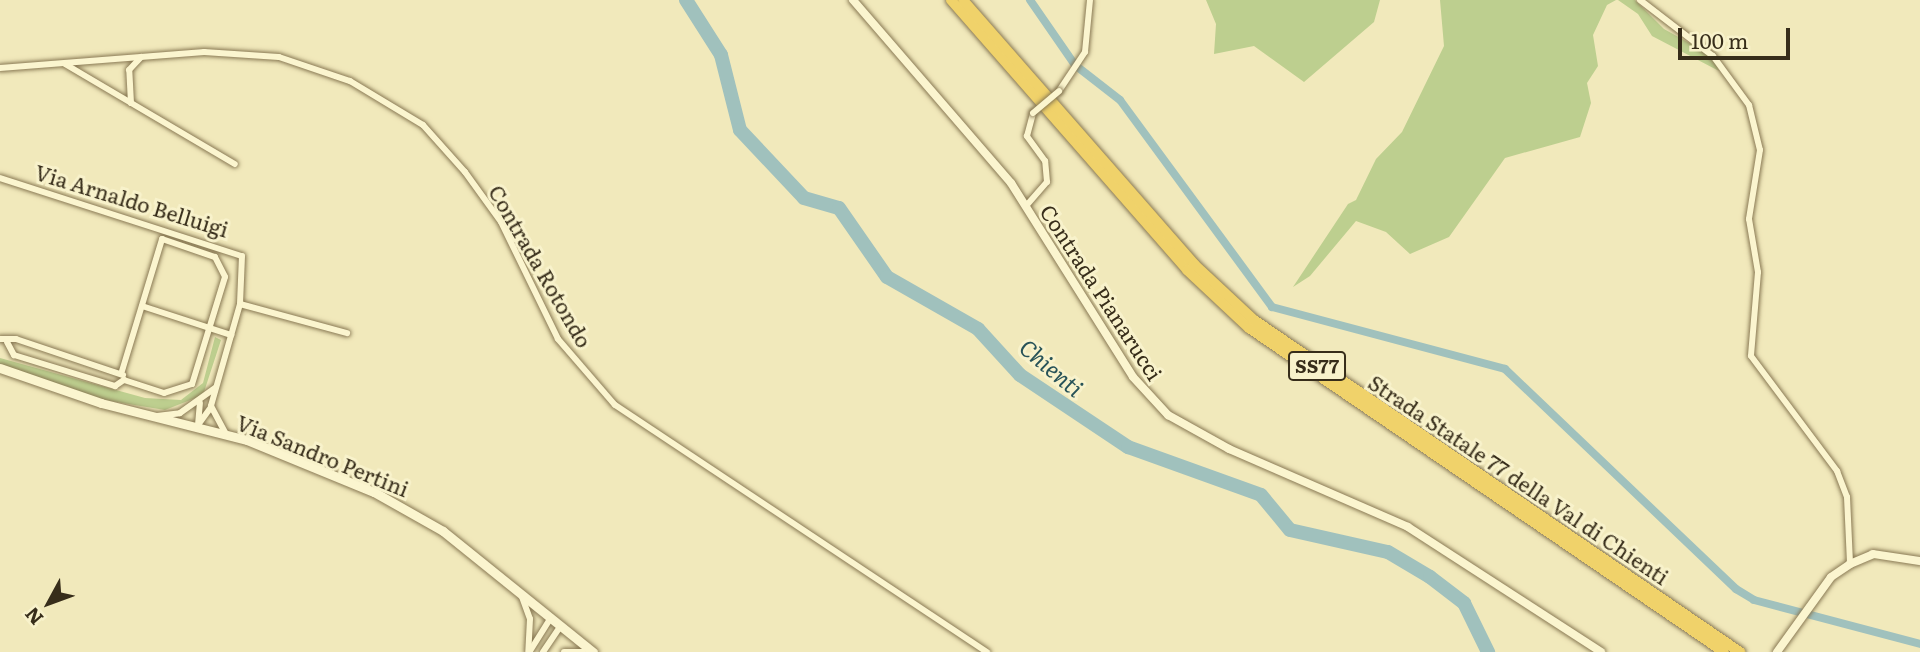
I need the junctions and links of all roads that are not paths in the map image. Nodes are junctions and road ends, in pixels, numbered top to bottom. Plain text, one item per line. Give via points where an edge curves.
1 (853, 0) edge
2 (951, 0) edge
3 (963, 0) edge
4 (1090, 0) edge
5 (1640, 0) edge
6 (142, 57) junction
7 (63, 63) junction
8 (0, 68) edge
9 (131, 103) junction
10 (235, 164) dead end
11 (0, 178) edge
12 (1026, 206) junction
13 (240, 304) junction
14 (142, 306) junction
15 (207, 328) junction
16 (347, 333) dead end
17 (231, 335) junction
18 (4, 340) edge
19 (0, 368) edge
20 (122, 371) junction
21 (124, 380) junction
22 (216, 387) junction
23 (200, 403) junction
24 (211, 406) junction
25 (157, 416) junction
26 (198, 425) junction
27 (226, 433) junction
28 (1920, 561) edge
29 (1850, 564) junction
30 (514, 587) junction
31 (551, 617) junction
32 (561, 625) junction
33 (529, 652) edge
34 (543, 652) edge
35 (564, 652) edge
36 (583, 652) edge
37 (593, 652) edge
38 (987, 652) edge
39 (1601, 652) edge
40 (1724, 652) edge
41 (1740, 652) edge
42 (1777, 652) edge

1 - 12 street, Contrada Pianarucci
2 - 40 highway, Strada Statale 77 della Val di Chienti / SS77 via 1188,270 1249,328
3 - 41 highway, Strada Statale 77 della Val di Chienti / SS77 via 1194,264 1254,320
4 - 12 street, bridge via 1080,62 1059,91 1033,113 1027,136 1047,173
5 - 29 street via 1713,56 1749,105 1760,150 1749,211 1758,272 1751,356 1837,471 1847,498
6 - 7 street, Contrada Rotondo
6 - 9 street via 129,70
6 - 38 street, Contrada Rotondo via 204,52 279,57 351,81 423,125 501,222 558,339 615,405
7 - 8 street, Contrada Rotondo
7 - 9 street
9 - 10 street
11 - 13 street, Via Arnaldo Belluigi via 237,251 246,274
12 - 39 street, Contrada Pianarucci via 1133,377 1168,415 1228,449 1408,527
13 - 16 street
13 - 17 street, Via Arnaldo Belluigi
14 - 15 street
14 - 15 street via 162,239 223,264 225,277
14 - 20 street
15 - 17 street
15 - 21 street via 192,384 183,391
17 - 22 street, Via Arnaldo Belluigi
18 - 20 street
18 - 21 street via 13,355 116,386
19 - 25 main road, Via Sandro Pertini
20 - 21 street
22 - 23 street, Via Arnaldo Belluigi
22 - 24 street, Via Arnaldo Belluigi
23 - 25 street, Via Arnaldo Belluigi
23 - 26 street
24 - 26 street, Via Arnaldo Belluigi
24 - 27 street
25 - 26 main road, Via Sandro Pertini
26 - 27 main road, Via Sandro Pertini
27 - 30 main road, Via Sandro Pertini via 410,510
28 - 29 street via 1874,554
29 - 42 street via 1811,603
30 - 31 main road, Via Sandro Pertini
30 - 33 street via 530,619
31 - 32 main road, Via Sandro Pertini
31 - 33 street
32 - 34 street
32 - 37 main road, Via Sandro Pertini
35 - 36 street

